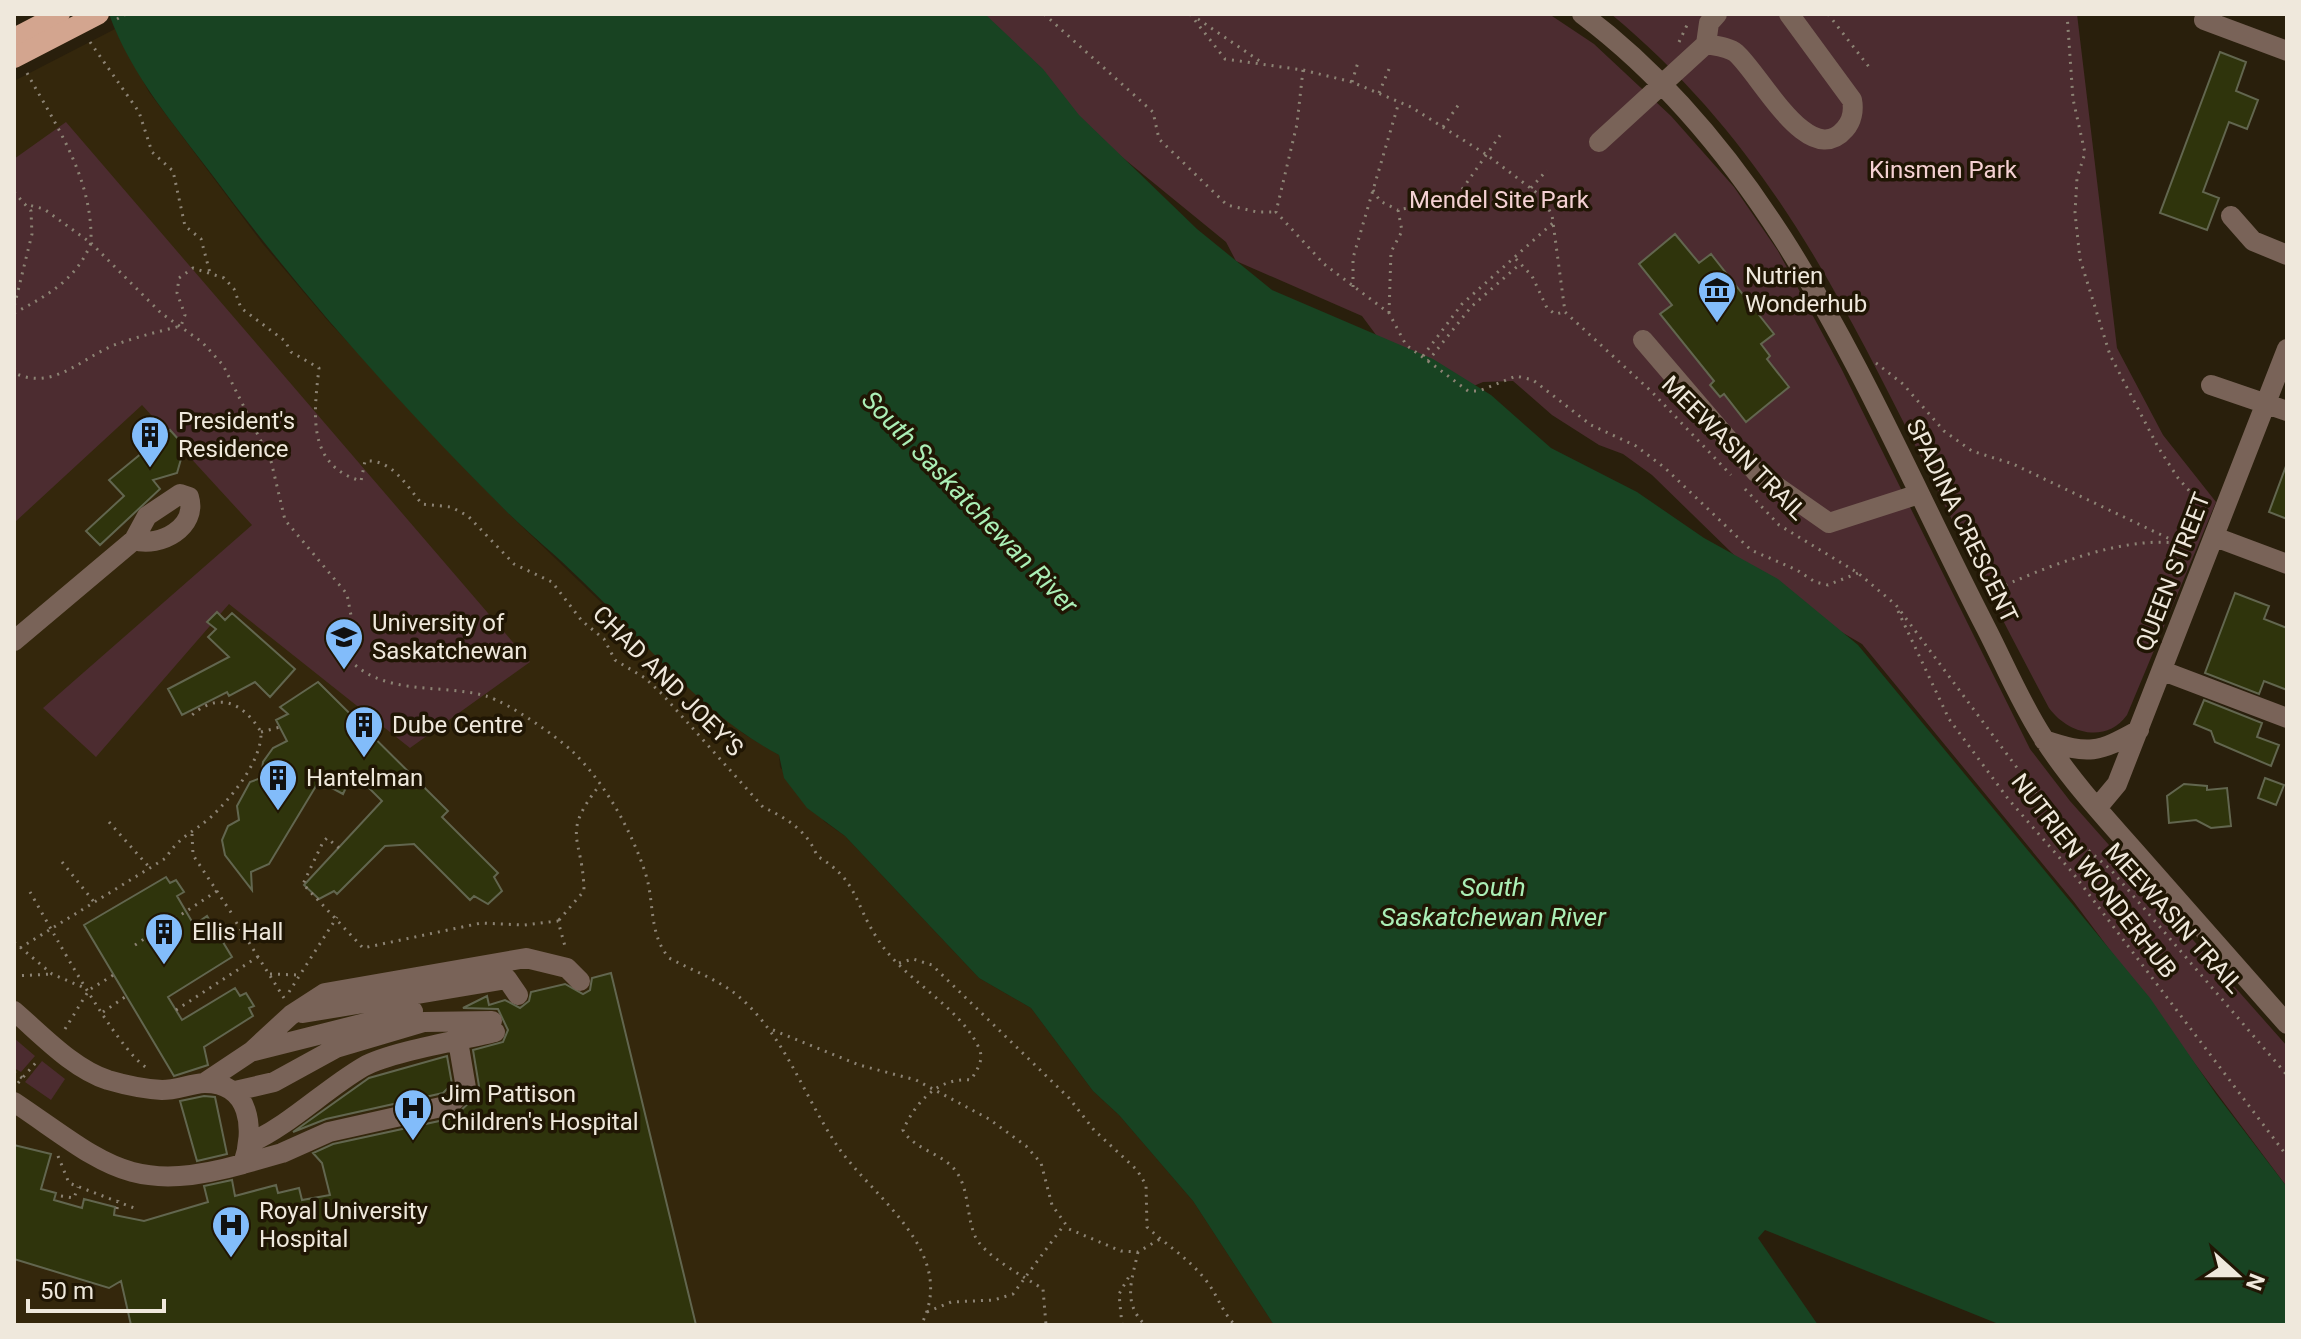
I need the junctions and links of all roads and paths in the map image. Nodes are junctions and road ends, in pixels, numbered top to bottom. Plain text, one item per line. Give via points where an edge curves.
1 (60, 14) edge
2 (99, 14) edge
3 (1044, 14) edge
4 (1570, 14) edge
5 (1582, 14) edge
6 (1695, 14) edge
7 (1717, 14) edge
8 (1789, 14) edge
9 (1828, 14) edge
10 (2067, 14) edge
11 (1192, 16) edge
12 (2204, 20) dead end
13 (1606, 32) junction
14 (87, 36) dead end
15 (14, 38) edge
16 (1706, 44) junction
17 (2287, 51) edge
18 (1670, 53) dead end
19 (1359, 59) dead end
20 (18, 60) edge
21 (1268, 66) junction
22 (1869, 67) dead end
23 (1389, 69) dead end
24 (1303, 70) junction
25 (1352, 82) junction
26 (1660, 84) junction
27 (1379, 93) junction
28 (1399, 102) junction
29 (1459, 104) dead end
30 (1443, 127) junction
31 (1501, 134) dead end
32 (1599, 142) dead end
33 (1487, 155) junction
34 (1547, 170) dead end
35 (1531, 188) junction
36 (1373, 190) junction
37 (14, 192) edge
38 (25, 204) junction
39 (1398, 210) junction
40 (1276, 212) junction
41 (2231, 216) dead end
42 (1554, 222) junction
43 (91, 243) junction
44 (2280, 252) edge
45 (1516, 259) junction
46 (1520, 264) junction
47 (210, 273) junction
48 (1353, 287) junction
49 (14, 310) edge
50 (1565, 312) junction
51 (1389, 313) junction
52 (181, 326) junction
53 (1643, 340) dead end
54 (2287, 349) edge
55 (1422, 357) junction
56 (1869, 359) dead end
57 (1428, 361) junction
58 (14, 368) edge
59 (2211, 385) dead end
60 (2266, 403) junction
61 (2287, 411) edge
62 (1919, 494) junction
63 (2202, 509) dead end
64 (134, 540) dead end
65 (2174, 541) junction
66 (2212, 545) junction
67 (2287, 564) edge
68 (1858, 573) junction
69 (1985, 595) dead end
70 (1896, 605) junction
71 (14, 641) edge
72 (2163, 671) junction
73 (189, 718) dead end
74 (2287, 718) edge
75 (280, 727) dead end
76 (2139, 730) junction
77 (261, 732) junction
78 (2044, 740) junction
79 (599, 786) junction
80 (2097, 808) junction
81 (109, 822) dead end
82 (192, 833) junction
83 (339, 848) dead end
84 (62, 862) dead end
85 (149, 867) junction
86 (217, 891) junction
87 (30, 892) dead end
88 (94, 902) junction
89 (232, 914) dead end
90 (337, 917) junction
91 (558, 921) junction
92 (236, 922) dead end
93 (51, 928) junction
94 (14, 942) edge
95 (135, 945) dead end
96 (20, 948) junction
97 (259, 956) junction
98 (899, 963) junction
99 (560, 967) junction
100 (52, 974) junction
101 (115, 974) dead end
102 (270, 974) junction
103 (300, 975) junction
104 (14, 976) edge
105 (580, 981) dead end
106 (89, 990) junction
107 (518, 995) dead end
108 (125, 997) dead end
109 (284, 1008) junction
110 (176, 1010) dead end
111 (14, 1011) edge
112 (103, 1012) junction
113 (457, 1012) dead end
114 (2287, 1024) edge
115 (771, 1030) junction
116 (57, 1039) junction
117 (458, 1041) junction
118 (252, 1051) junction
119 (151, 1070) dead end
120 (14, 1072) edge
121 (2287, 1075) edge
122 (22, 1078) junction
123 (204, 1083) junction
124 (14, 1087) edge
125 (933, 1088) junction
126 (235, 1091) junction
127 (14, 1102) edge
128 (250, 1143) junction
129 (53, 1147) dead end
130 (2287, 1156) edge
131 (243, 1164) junction
132 (78, 1187) junction
133 (61, 1196) dead end
134 (118, 1200) junction
135 (134, 1208) dead end
136 (117, 1209) dead end
137 (1064, 1225) junction
138 (1160, 1239) junction
139 (1138, 1252) junction
140 (1134, 1270) junction
141 (1027, 1279) junction
142 (927, 1312) junction
143 (921, 1325) edge
144 (1046, 1325) edge
145 (1122, 1325) edge
146 (1145, 1325) edge
147 (1235, 1325) edge

1 - 15 main road
2 - 20 main road, bridge
3 - 40 path via 1153,112 1159,139 1227,205
4 - 13 street, SPADINA CRESCENT
5 - 13 street, SPADINA CRESCENT
6 - 18 path
7 - 16 street via 1709,23
8 - 16 street via 1852,100 1847,128 1829,140 1819,141 1800,129 1733,50
9 - 22 path
10 - 63 path via 2073,99 2085,153 2075,213 2080,259 2110,355 2158,447
11 - 21 path
11 - 21 path via 1225,59
12 - 17 street
13 - 26 street, SPADINA CRESCENT
14 - 47 path via 139,112 152,152 173,171 185,226 201,239
16 - 26 street
19 - 25 path
20 - 43 path via 88,196
21 - 24 path
23 - 27 path
24 - 25 path
24 - 40 path via 1297,124
25 - 27 path
26 - 32 street
26 - 62 street, SPADINA CRESCENT via 1744,178 1801,265 1852,355
27 - 28 path
28 - 30 path
28 - 36 path
29 - 30 path
30 - 33 path
31 - 33 path
33 - 35 path
33 - 39 path via 1456,198
34 - 35 path
35 - 42 path
36 - 39 path via 1380,201
36 - 48 path via 1353,258
37 - 38 path
38 - 43 path via 44,209
38 - 49 path via 31,211 32,234
39 - 51 path via 1402,231 1391,252
40 - 48 path
41 - 44 street via 2253,241
42 - 45 path
42 - 50 path
43 - 49 path via 83,263 68,279
43 - 52 path via 161,313
45 - 46 path, MEEWASIN TRAIL
45 - 55 path via 1462,304
46 - 50 path, MEEWASIN TRAIL via 1547,308 1555,314
46 - 57 path via 1471,307
47 - 52 path via 193,268 179,278 177,293 185,315
47 - 98 path, CHAD AND JOEY'S via 224,278 241,308 285,341 291,352 319,368 313,425 316,441 334,467 361,481 365,461 378,460 422,504 451,507 468,516 514,564 552,582 582,621 604,639 615,660 645,678 763,807 784,817 812,841 817,856 838,868 877,938
48 - 51 path
50 - 68 path, MEEWASIN TRAIL via 1652,392 1779,525
51 - 55 path via 1406,345
52 - 58 path via 117,343 63,373 32,381
52 - 79 path via 223,365 271,461 285,520 347,594 352,621 348,658 390,684 497,700 572,751
53 - 62 street via 1756,472 1829,523
54 - 60 street, QUEEN STREET
55 - 57 path
56 - 65 path via 1903,384 1944,431 1972,451 2013,464
57 - 68 path via 1468,391 1516,376 1533,380 1591,425 1636,446 1665,468 1751,550 1828,585
59 - 60 street
60 - 61 street
60 - 66 street, QUEEN STREET
62 - 78 street, SPADINA CRESCENT
64 - 71 street
65 - 66 path
65 - 69 path via 2105,550 2026,575
66 - 67 street
66 - 72 street, QUEEN STREET
68 - 70 path, MEEWASIN TRAIL
70 - 121 path, MEEWASIN TRAIL via 2055,816 2111,870
70 - 130 path, NUTRIEN WONDERHUB via 1949,719
72 - 74 street
72 - 76 street, QUEEN STREET
73 - 77 path via 204,705 227,703 241,707
75 - 77 path
76 - 78 street via 2102,750 2083,752
76 - 80 street, QUEEN STREET via 2114,791
77 - 82 path via 257,755 239,782
78 - 80 street, SPADINA CRESCENT
79 - 91 path via 580,811 574,832 584,862 584,891
79 - 115 path via 623,822 646,874 662,949 669,958 724,985
80 - 114 street, SPADINA CRESCENT
81 - 85 path
82 - 85 path via 183,835 166,858
82 - 86 path via 193,855
83 - 90 path via 327,838 303,884
84 - 88 path
85 - 88 path
86 - 89 path
86 - 95 path
87 - 93 path
88 - 93 path
90 - 91 path via 363,948 481,923
90 - 103 path
91 - 99 path via 567,947
92 - 97 path
93 - 96 path
93 - 106 path
94 - 96 path
96 - 100 path
97 - 102 path
97 - 110 path
98 - 125 path, CHAD AND JOEY'S via 968,1029 980,1049 980,1066 971,1080 958,1078
98 - 138 path via 913,959 932,965 1069,1098 1137,1170 1146,1185 1147,1227
99 - 105 street
99 - 109 street via 526,958 325,993
100 - 104 path
100 - 106 path
101 - 106 path
102 - 103 path
102 - 109 path
103 - 109 path
106 - 112 path
106 - 116 path
107 - 109 street via 507,979
108 - 112 path
109 - 118 street
111 - 116 street
112 - 119 path via 131,1053
113 - 118 street via 413,1011
115 - 125 path
115 - 142 path via 837,1146 913,1236 928,1276
116 - 122 path
116 - 123 street via 89,1071 123,1084 166,1090
117 - 126 street via 493,1027 424,1022 336,1048 274,1082
117 - 128 street via 367,1065
117 - 131 street via 466,1088 450,1105 329,1132
118 - 123 street
120 - 122 path
122 - 124 path
123 - 126 street
125 - 137 path via 1026,1146 1041,1163 1052,1205
125 - 141 path via 903,1130 959,1175 976,1239
126 - 128 street via 250,1119
127 - 131 street via 103,1161 142,1176 183,1178
128 - 131 street
129 - 132 path via 65,1179
132 - 133 path via 76,1199
132 - 134 path
134 - 135 path
134 - 136 path
137 - 139 path via 1121,1251
137 - 141 path
138 - 139 path
138 - 147 path via 1202,1275
139 - 140 path
140 - 145 path via 1119,1294
140 - 146 path via 1128,1288 1132,1310
141 - 142 path via 1013,1294 965,1299
141 - 144 path via 1043,1289
142 - 143 path

